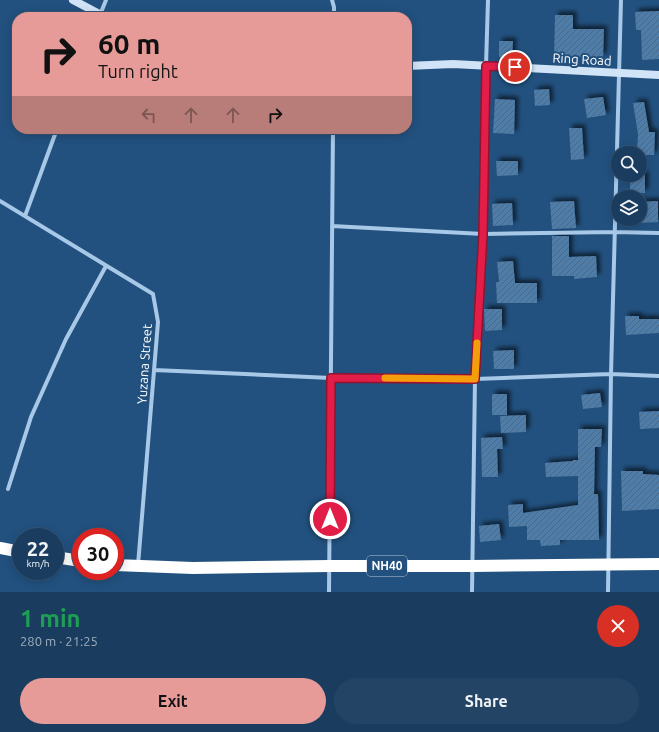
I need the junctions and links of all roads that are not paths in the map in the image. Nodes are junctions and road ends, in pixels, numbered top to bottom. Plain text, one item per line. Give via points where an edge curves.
1 (73, 0) edge
2 (106, 0) edge
3 (332, 0) edge
4 (488, 0) edge
5 (621, 0) edge
6 (95, 12) edge
7 (103, 12) edge
8 (334, 12) edge
9 (412, 66) edge
10 (486, 66) junction
11 (619, 73) junction
12 (659, 75) edge
13 (55, 134) edge
14 (333, 134) edge
15 (0, 201) edge
16 (25, 216) junction
17 (332, 226) junction
18 (614, 232) junction
19 (659, 233) edge
20 (483, 234) junction
21 (106, 266) junction
22 (154, 370) junction
23 (611, 374) junction
24 (659, 376) edge
25 (331, 378) junction
26 (475, 379) junction
27 (8, 489) dead end
28 (0, 548) edge
29 (12, 550) edge
30 (608, 564) junction
31 (659, 564) edge
32 (124, 566) edge
33 (330, 566) junction
34 (472, 566) junction
35 (138, 567) junction
36 (330, 592) edge
37 (472, 592) edge
38 (608, 592) edge

1 - 6 street
2 - 7 street
3 - 8 street
4 - 10 street
5 - 11 street
9 - 10 street, Ring Road
10 - 11 street, Ring Road
10 - 20 street
11 - 12 street, Ring Road
11 - 18 street
13 - 16 street
14 - 17 street
15 - 16 street, Yuzana Street
16 - 21 street, Yuzana Street
17 - 20 street
17 - 25 street
18 - 19 street
18 - 20 street
18 - 23 street
20 - 26 street
21 - 22 street, Yuzana Street via 153,294 158,322
21 - 27 street via 66,339 32,417
22 - 25 street
22 - 35 street, Yuzana Street
23 - 24 street
23 - 26 street
23 - 30 street
25 - 26 street
25 - 33 street
26 - 34 street
28 - 29 highway
30 - 31 highway, NH40
30 - 34 highway, NH40
30 - 38 street
32 - 35 highway, NH40
33 - 34 highway, NH40
33 - 35 highway, NH40
33 - 36 street
34 - 37 street

